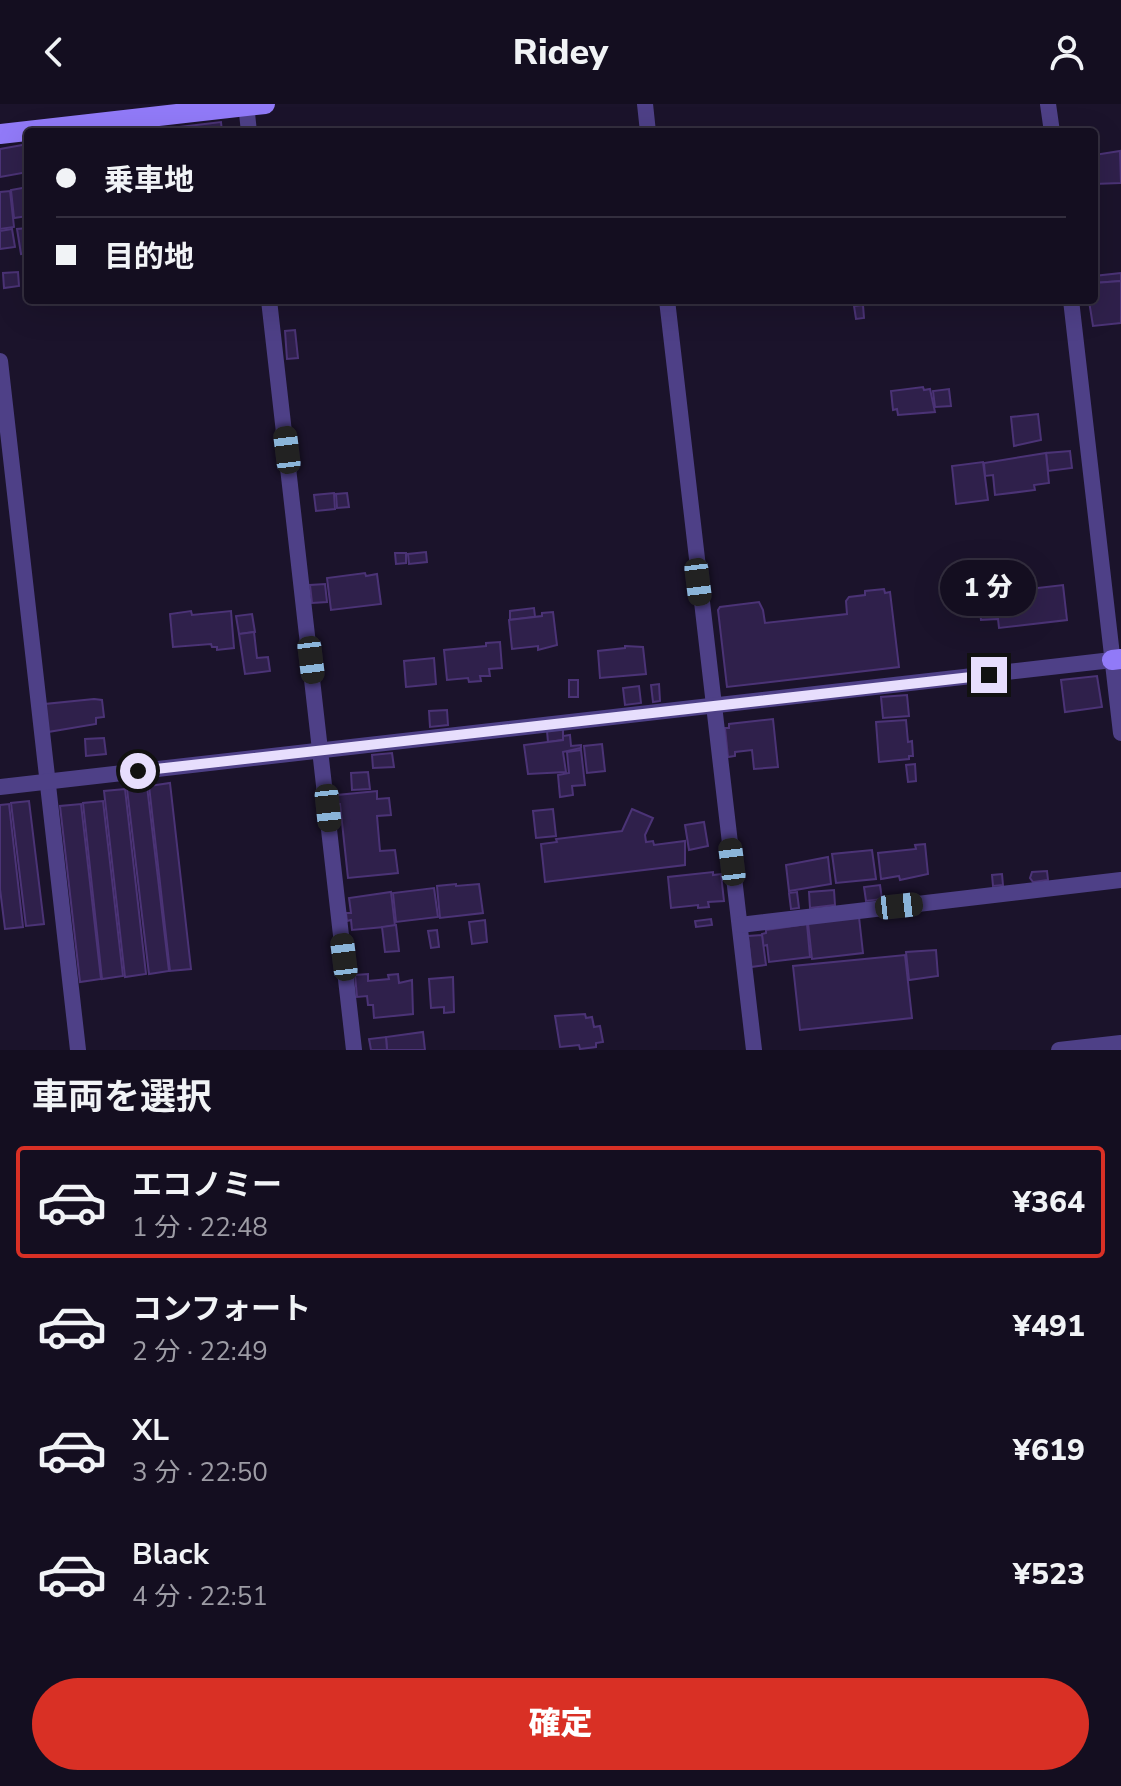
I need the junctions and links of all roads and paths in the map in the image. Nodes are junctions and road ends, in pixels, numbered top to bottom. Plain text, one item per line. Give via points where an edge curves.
1 (645, 104) edge
2 (1048, 104) edge
3 (253, 105) edge
4 (147, 111) edge
5 (38, 128) edge
6 (250, 128) edge
7 (648, 128) edge
8 (1051, 128) edge
9 (24, 130) edge
10 (0, 134) edge
11 (269, 304) edge
12 (667, 304) edge
13 (1072, 304) edge
14 (0, 361) edge
15 (1117, 660) edge
16 (712, 707) junction
17 (1121, 733) edge
18 (322, 749) junction
19 (47, 782) junction
20 (0, 787) edge
21 (1121, 880) edge
22 (740, 925) junction
23 (1121, 1043) edge
24 (78, 1050) edge
25 (354, 1050) edge
26 (754, 1050) edge
27 (1059, 1050) edge

1 - 7 street
2 - 8 street
3 - 4 street
3 - 6 street
4 - 5 street
9 - 10 street
11 - 18 street
12 - 16 street
13 - 15 street
14 - 19 street
15 - 16 street
15 - 17 street
16 - 18 street
16 - 22 street
18 - 19 street
18 - 25 street
19 - 20 street
19 - 24 street
21 - 22 street
22 - 26 street
23 - 27 street

